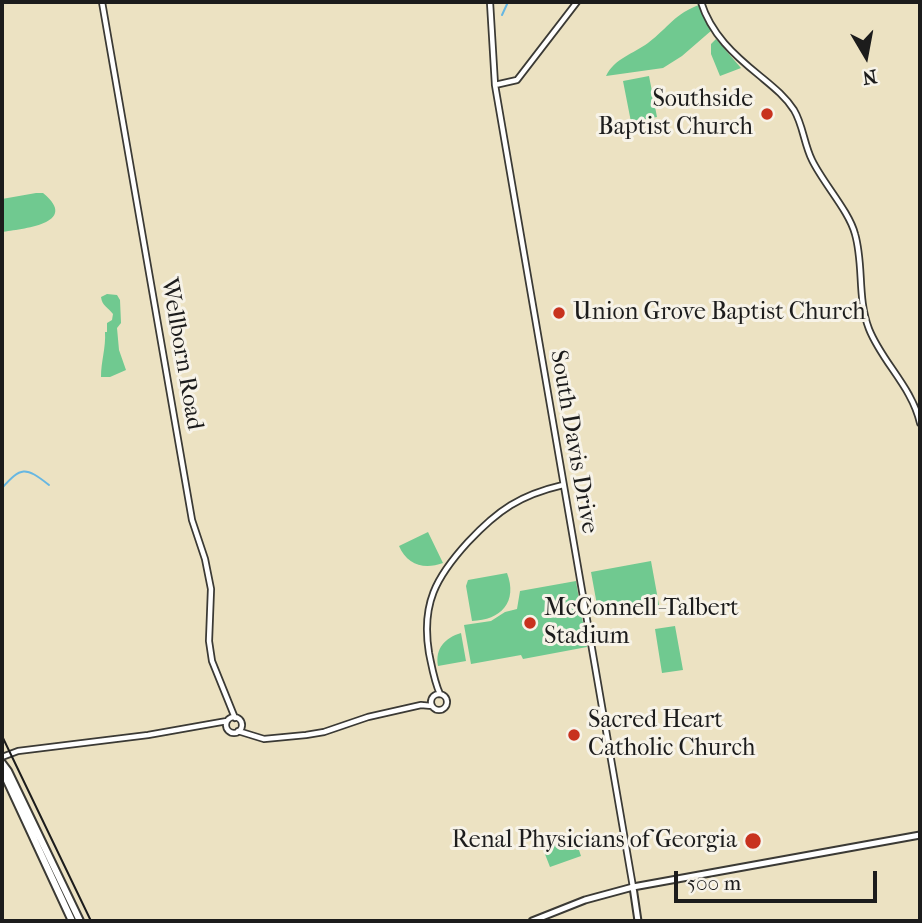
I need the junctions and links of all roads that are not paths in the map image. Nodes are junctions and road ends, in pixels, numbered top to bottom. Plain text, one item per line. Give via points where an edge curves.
1 (103, 2) edge
2 (490, 2) edge
3 (577, 2) edge
4 (701, 2) edge
5 (495, 85) junction
6 (920, 423) edge
7 (563, 485) junction
8 (231, 719) junction
9 (216, 724) junction
10 (226, 728) junction
11 (240, 729) junction
12 (2, 757) edge
13 (2, 763) edge
14 (2, 770) edge
15 (920, 835) edge
16 (633, 887) junction
17 (72, 921) edge
18 (80, 921) edge
19 (532, 921) edge
20 (638, 921) edge

1 - 8 street, Wellborn Road via 192,520 208,570 210,651 231,707
2 - 5 street, South Davis Drive
3 - 5 street via 517,80
4 - 6 street via 718,36 797,114 811,158 855,232 862,306 871,333 907,391
5 - 7 street, South Davis Drive
7 - 11 street via 528,495 498,513 441,576 426,626 435,699 324,732 264,739
7 - 16 street, South Davis Drive
8 - 9 street
8 - 10 street
8 - 11 street via 241,722
9 - 10 street
9 - 12 street
10 - 11 street via 231,732
13 - 18 main road
14 - 17 main road
15 - 16 main road
16 - 19 main road
16 - 20 main road

